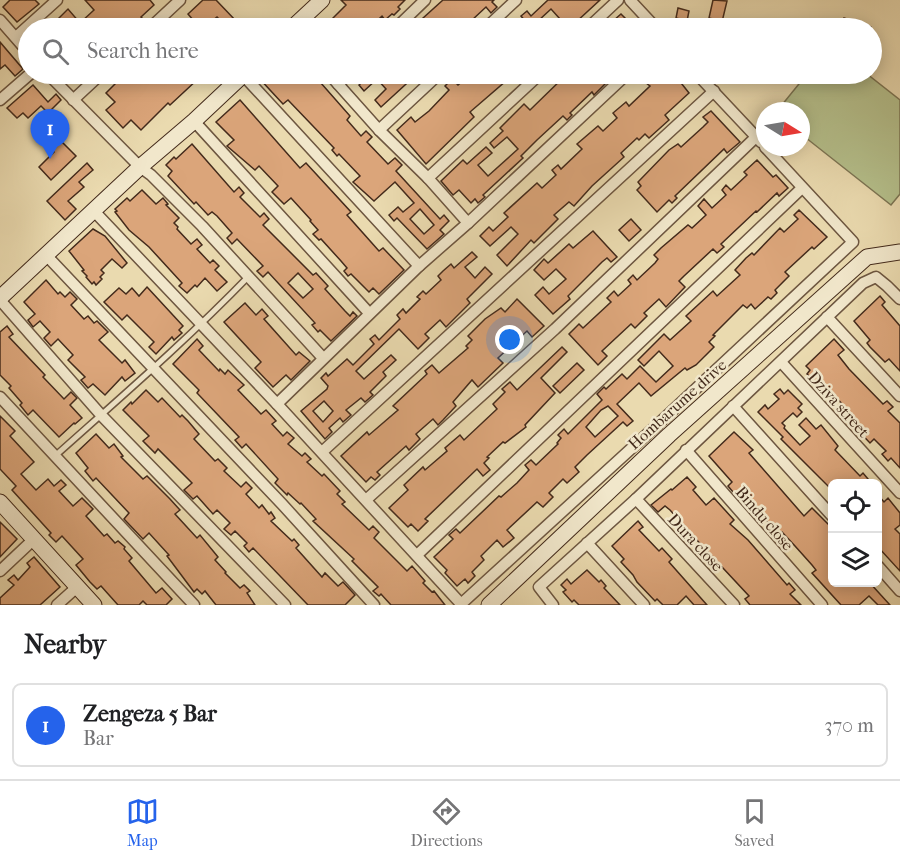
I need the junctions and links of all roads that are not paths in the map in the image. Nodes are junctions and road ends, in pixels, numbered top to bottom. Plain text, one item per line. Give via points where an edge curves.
1 (57, 0) edge
2 (180, 0) edge
3 (322, 0) edge
4 (425, 0) edge
5 (516, 0) edge
6 (618, 0) edge
7 (630, 0) edge
8 (38, 18) edge
9 (161, 18) edge
10 (303, 18) edge
11 (406, 18) edge
12 (497, 18) edge
13 (599, 18) edge
14 (647, 18) edge
15 (0, 20) edge
16 (16, 38) joint
17 (18, 40) edge
18 (18, 84) edge
19 (58, 84) edge
20 (90, 84) edge
21 (233, 84) edge
22 (253, 84) edge
23 (338, 84) edge
24 (428, 84) edge
25 (529, 84) edge
26 (616, 84) edge
27 (707, 84) edge
28 (714, 91) junction
29 (0, 100) edge
30 (73, 100) junction
31 (194, 121) junction
32 (379, 130) junction
33 (756, 137) joint
34 (773, 156) edge
35 (140, 167) junction
36 (428, 178) junction
37 (802, 188) junction
38 (93, 210) junction
39 (468, 223) junction
40 (900, 252) edge
41 (46, 255) junction
42 (419, 266) junction
43 (250, 276) junction
44 (0, 299) edge
45 (900, 299) edge
46 (369, 313) junction
47 (827, 317) junction
48 (201, 325) junction
49 (323, 358) junction
50 (781, 362) junction
51 (154, 369) junction
52 (900, 396) edge
53 (0, 397) edge
54 (277, 404) junction
55 (733, 406) junction
56 (101, 414) junction
57 (686, 450) junction
58 (322, 452) junction
59 (55, 457) junction
60 (900, 493) edge
61 (636, 499) junction
62 (367, 500) junction
63 (0, 502) edge
64 (828, 512) edge
65 (33, 540) junction
66 (587, 543) junction
67 (417, 555) junction
68 (0, 571) edge
69 (882, 571) edge
70 (77, 587) junction
71 (900, 591) edge
72 (461, 604) edge
73 (57, 605) edge
74 (94, 605) edge
75 (194, 605) edge
76 (285, 605) edge
77 (374, 605) edge
78 (489, 605) edge
79 (553, 605) edge
80 (644, 605) edge
81 (734, 605) edge
82 (822, 605) edge

1 - 8 street
2 - 9 street
3 - 10 street
4 - 11 street
5 - 12 street
6 - 13 street
7 - 14 street
15 - 16 street
16 - 17 street
18 - 29 street
19 - 30 street
20 - 30 street
21 - 31 street
22 - 42 street
23 - 32 street
24 - 32 street
25 - 36 street
26 - 39 street
27 - 28 street
28 - 33 street
28 - 58 street
30 - 35 street
31 - 35 street
31 - 46 street
32 - 36 street
33 - 62 street via 555,329
34 - 37 street
35 - 38 street
35 - 43 street
36 - 39 street
37 - 67 street
37 - 72 street via 853,242
38 - 41 street
38 - 48 street
39 - 42 street
40 - 78 street, Hombarume drive via 867,257 669,435
41 - 44 street
41 - 51 street
42 - 46 street
43 - 48 lane
43 - 49 street
44 - 56 street
45 - 47 street via 876,277 863,283
46 - 49 street
47 - 50 street
47 - 52 street
48 - 51 lane
48 - 54 street
49 - 54 street
50 - 55 street
50 - 60 street, Dziva street
51 - 56 lane
51 - 77 street
53 - 59 street
54 - 58 street
55 - 57 street
55 - 64 street
56 - 59 lane
56 - 76 street
57 - 61 street
57 - 82 street, Bindu close
58 - 62 street
59 - 75 street
61 - 66 street
61 - 81 street, Dura close
62 - 67 street
63 - 65 street
65 - 68 street
65 - 70 street
66 - 79 street via 539,587
66 - 80 street
67 - 72 street
69 - 71 street
70 - 73 street
70 - 74 street

